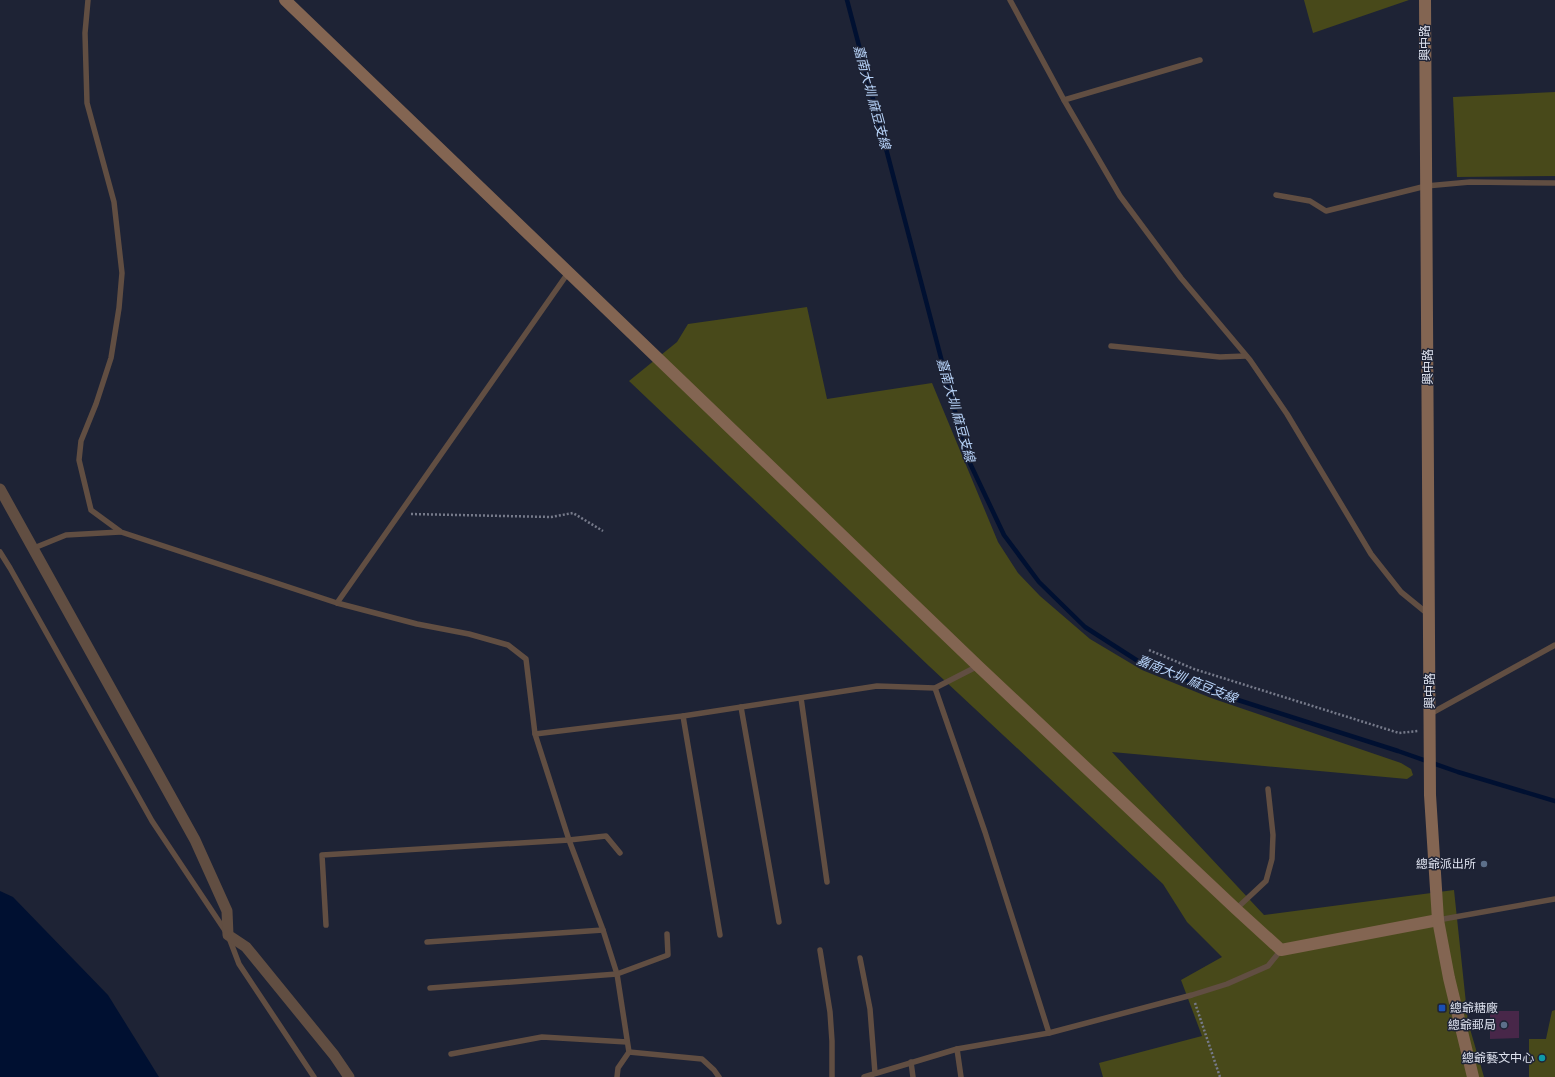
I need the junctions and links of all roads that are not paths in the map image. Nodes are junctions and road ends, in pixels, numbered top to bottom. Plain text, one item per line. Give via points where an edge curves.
1 (88, 0) edge
2 (285, 0) edge
3 (1010, 0) edge
4 (1425, 0) edge
5 (1200, 60) dead end
6 (1064, 100) junction
7 (1555, 183) edge
8 (1426, 186) junction
9 (1276, 195) dead end
10 (568, 273) junction
11 (1111, 346) dead end
12 (1246, 356) junction
13 (0, 489) edge
14 (121, 532) junction
15 (34, 548) junction
16 (0, 552) edge
17 (337, 603) junction
18 (1430, 615) junction
19 (1555, 645) edge
20 (978, 666) junction
21 (935, 688) junction
22 (801, 698) junction
23 (741, 707) junction
24 (1430, 714) junction
25 (683, 716) junction
26 (535, 734) junction
27 (1268, 789) dead end
28 (569, 840) junction
29 (620, 853) dead end
30 (827, 882) dead end
31 (1555, 899) edge
32 (1236, 909) junction
33 (1438, 920) junction
34 (779, 922) dead end
35 (326, 924) dead end
36 (603, 930) junction
37 (667, 934) dead end
38 (228, 935) junction
39 (720, 935) dead end
40 (428, 942) dead end
41 (820, 950) dead end
42 (1281, 950) junction
43 (860, 958) dead end
44 (617, 974) junction
45 (430, 988) dead end
46 (1049, 1033) junction
47 (627, 1042) junction
48 (957, 1050) junction
49 (629, 1052) junction
50 (451, 1054) dead end
51 (911, 1062) junction
52 (875, 1074) junction
53 (314, 1077) edge
54 (348, 1077) edge
55 (617, 1077) edge
56 (719, 1077) edge
57 (832, 1077) edge
58 (864, 1077) edge
59 (913, 1077) edge
60 (961, 1077) edge
61 (1474, 1077) edge

1 - 14 lane via 85,34 88,103 114,202 122,273 111,358 81,441 79,460 91,510
2 - 10 street
3 - 6 lane
4 - 8 street, 興中路
5 - 6 lane
6 - 12 lane via 1120,196 1181,278
7 - 8 lane via 1470,182
8 - 9 lane via 1326,211 1310,201
8 - 18 street, 興中路
10 - 17 lane
10 - 20 street
11 - 12 lane via 1220,357
12 - 18 lane via 1287,414 1371,554 1401,592
13 - 15 street
14 - 15 lane via 66,535
14 - 17 lane
15 - 38 street via 195,840 227,911
16 - 38 lane via 152,821
17 - 26 lane via 508,645 526,660
18 - 24 street, 興中路
19 - 24 lane
20 - 21 lane
20 - 32 street
21 - 22 lane via 877,686
21 - 46 lane via 985,832
22 - 23 lane
22 - 30 lane
23 - 25 lane
23 - 34 lane
24 - 33 street, 興中路 via 1430,795
25 - 26 lane
25 - 39 lane
26 - 28 lane
27 - 32 lane via 1273,835 1270,866 1266,881
28 - 29 lane via 606,836
28 - 35 lane via 322,855
28 - 36 lane
31 - 33 lane
32 - 42 street
33 - 42 street
33 - 61 street, 興中路 via 1449,978
36 - 40 lane
36 - 44 lane
37 - 44 lane via 668,955
38 - 53 lane via 239,964
38 - 54 street via 246,947 334,1055
41 - 57 lane via 830,1012
42 - 46 lane via 1268,966 1227,984
43 - 52 lane via 870,1009
44 - 45 lane
44 - 47 lane
46 - 48 lane
47 - 49 lane
47 - 50 lane via 542,1037
48 - 51 lane
48 - 60 lane
49 - 55 lane via 618,1068
49 - 56 lane via 702,1059
51 - 52 lane
51 - 59 lane
52 - 58 lane

